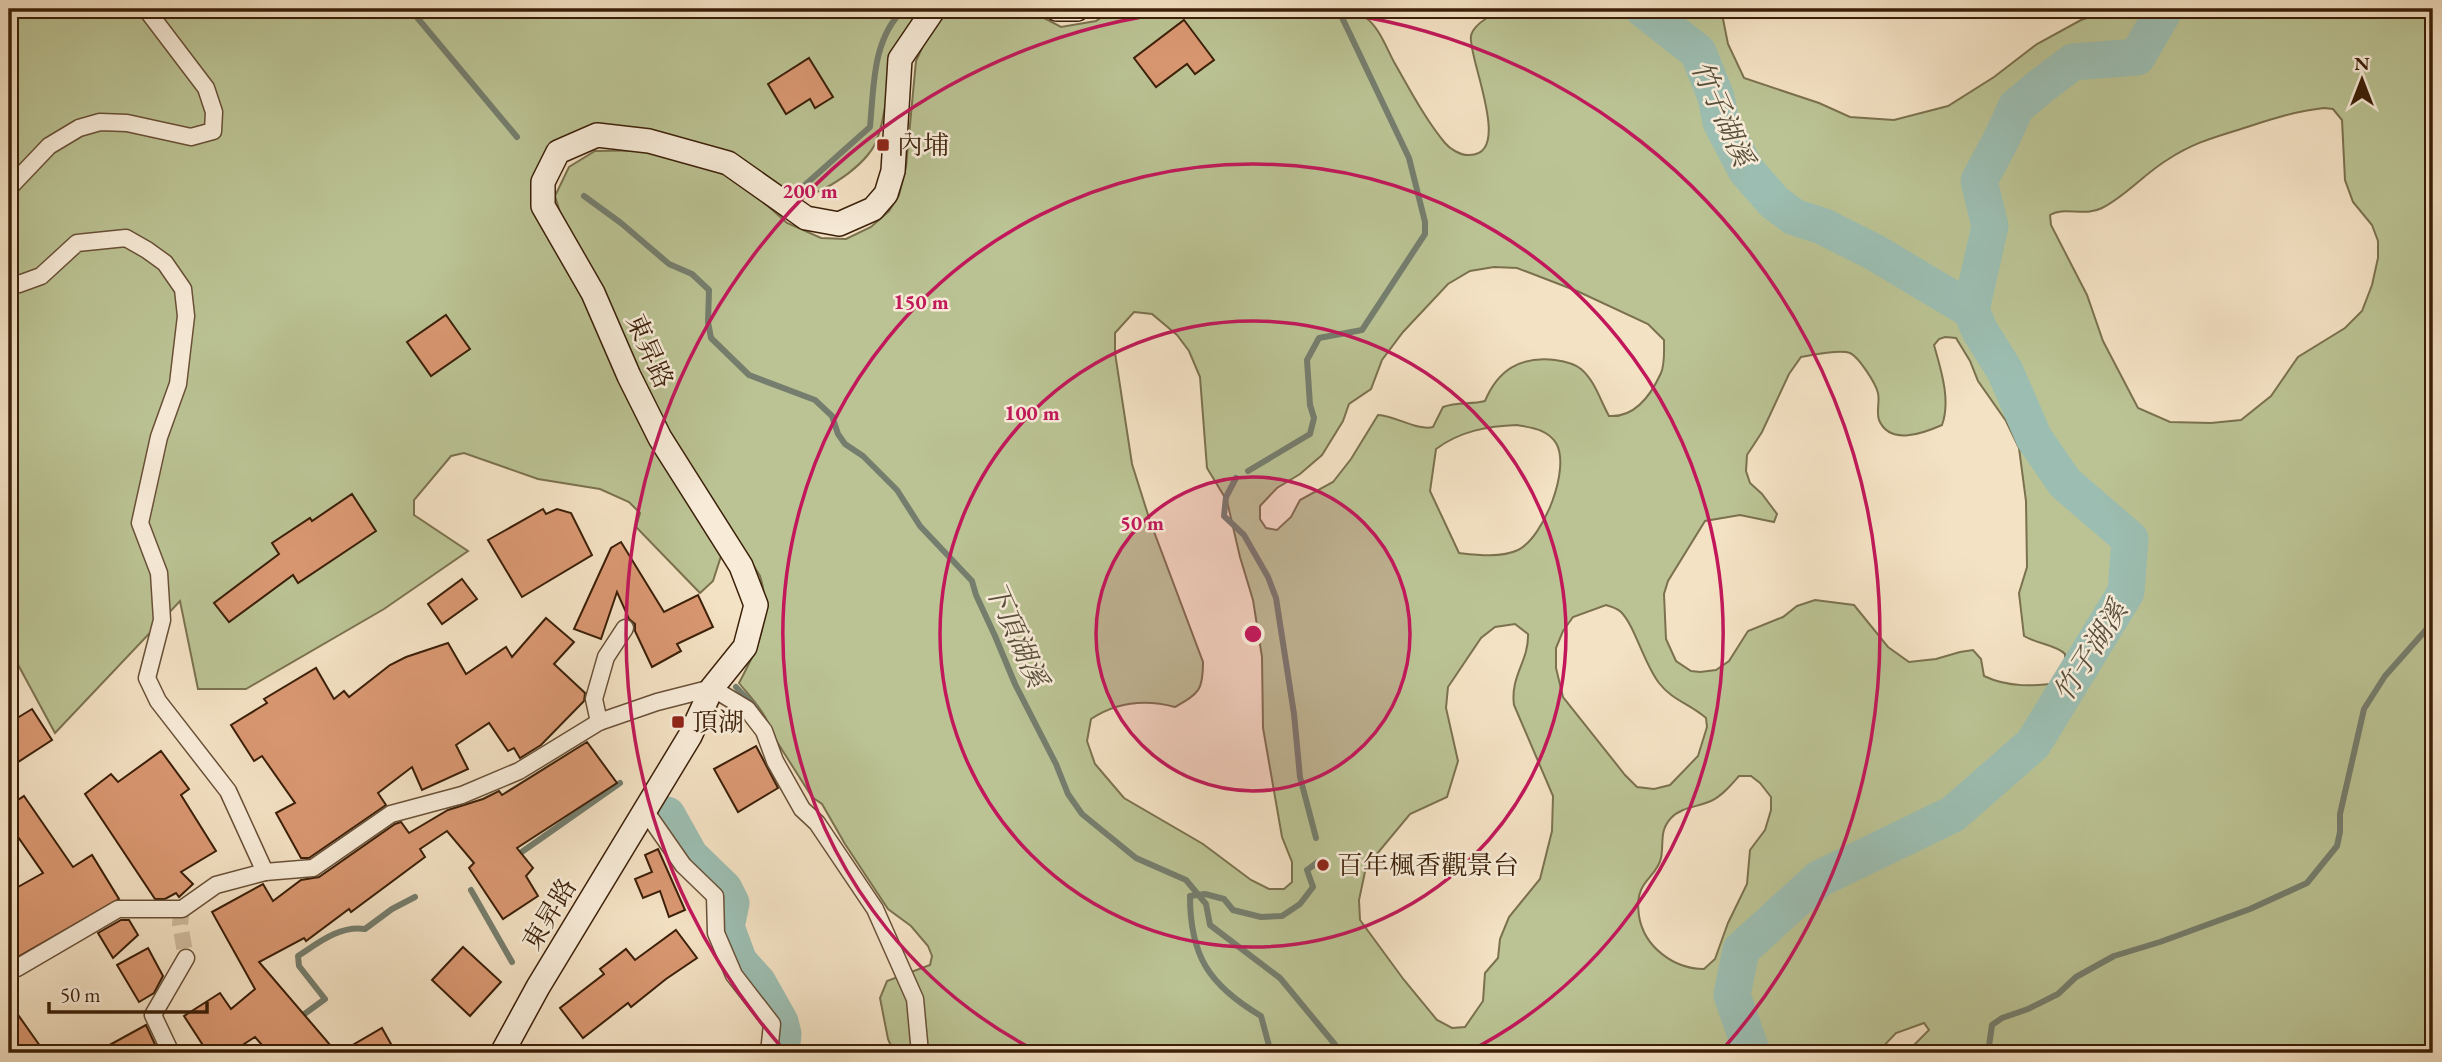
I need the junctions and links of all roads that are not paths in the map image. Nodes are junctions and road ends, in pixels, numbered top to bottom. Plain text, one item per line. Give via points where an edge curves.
1 (146, 9) edge
2 (934, 9) edge
3 (1057, 9) edge
4 (1077, 9) edge
5 (9, 188) edge
6 (9, 279) edge
7 (625, 628) dead end
8 (712, 688) junction
9 (598, 722) junction
10 (644, 810) junction
11 (265, 872) junction
12 (186, 958) tunnel mouth
13 (17, 968) dead end
14 (171, 1053) edge
15 (502, 1053) edge
16 (769, 1053) edge
17 (920, 1053) edge

1 - 5 street via 206,88 214,112 213,131 191,137 100,122 79,128 50,146
2 - 8 street, 東昇路 via 900,59 893,171 886,194 873,209 839,224 806,218 728,163 649,141 597,135 558,152 542,182 542,206 593,293 660,438 741,566 756,605 744,647
3 - 4 street
6 - 11 street via 19,284 41,276 77,243 126,238 165,263 183,289 186,316 178,384 159,437 140,523 159,573 162,620 146,678 158,701 228,791
7 - 9 street via 606,657 594,699
8 - 9 street
8 - 10 street, 東昇路 via 690,736
8 - 17 street via 747,709 764,731 802,809 817,823 875,909 915,999
9 - 11 street via 519,771 462,794 391,814 313,868
10 - 15 street, 東昇路
10 - 16 street via 682,865 715,896 716,933 734,975 772,1024
11 - 13 street via 216,885 182,909 118,909
12 - 14 street via 153,1015

